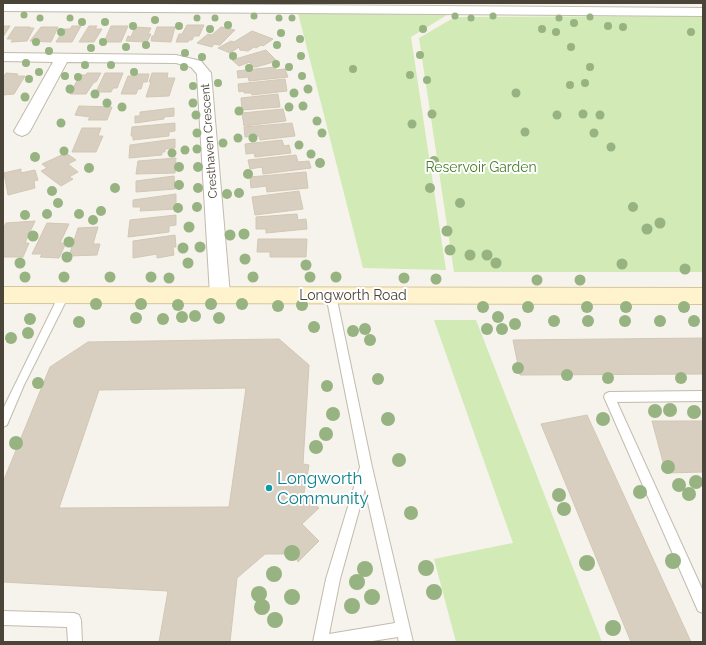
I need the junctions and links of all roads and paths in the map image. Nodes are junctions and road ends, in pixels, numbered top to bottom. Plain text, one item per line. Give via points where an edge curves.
1 (3, 7) edge
2 (703, 12) edge
3 (3, 57) edge
4 (62, 58) junction
5 (22, 131) dead end
6 (3, 295) edge
7 (64, 295) junction
8 (220, 295) junction
9 (331, 295) junction
10 (703, 296) edge
11 (703, 396) edge
12 (3, 422) edge
13 (366, 467) junction
14 (703, 606) edge
15 (3, 618) edge
16 (404, 636) edge
17 (75, 642) edge
18 (320, 642) edge
19 (324, 642) edge

1 - 2 street via 518,13
3 - 4 street, Cresthaven Crescent
4 - 5 street
4 - 8 street, Cresthaven Crescent via 176,59 196,64 204,73
6 - 7 street, Longworth Road
7 - 8 street, Longworth Road
7 - 12 lane via 18,385
8 - 9 street, Longworth Road
9 - 10 street, Longworth Road
9 - 13 lane
11 - 14 lane via 609,397
13 - 16 lane
13 - 18 lane via 333,579
15 - 17 lane via 74,620
16 - 19 lane

